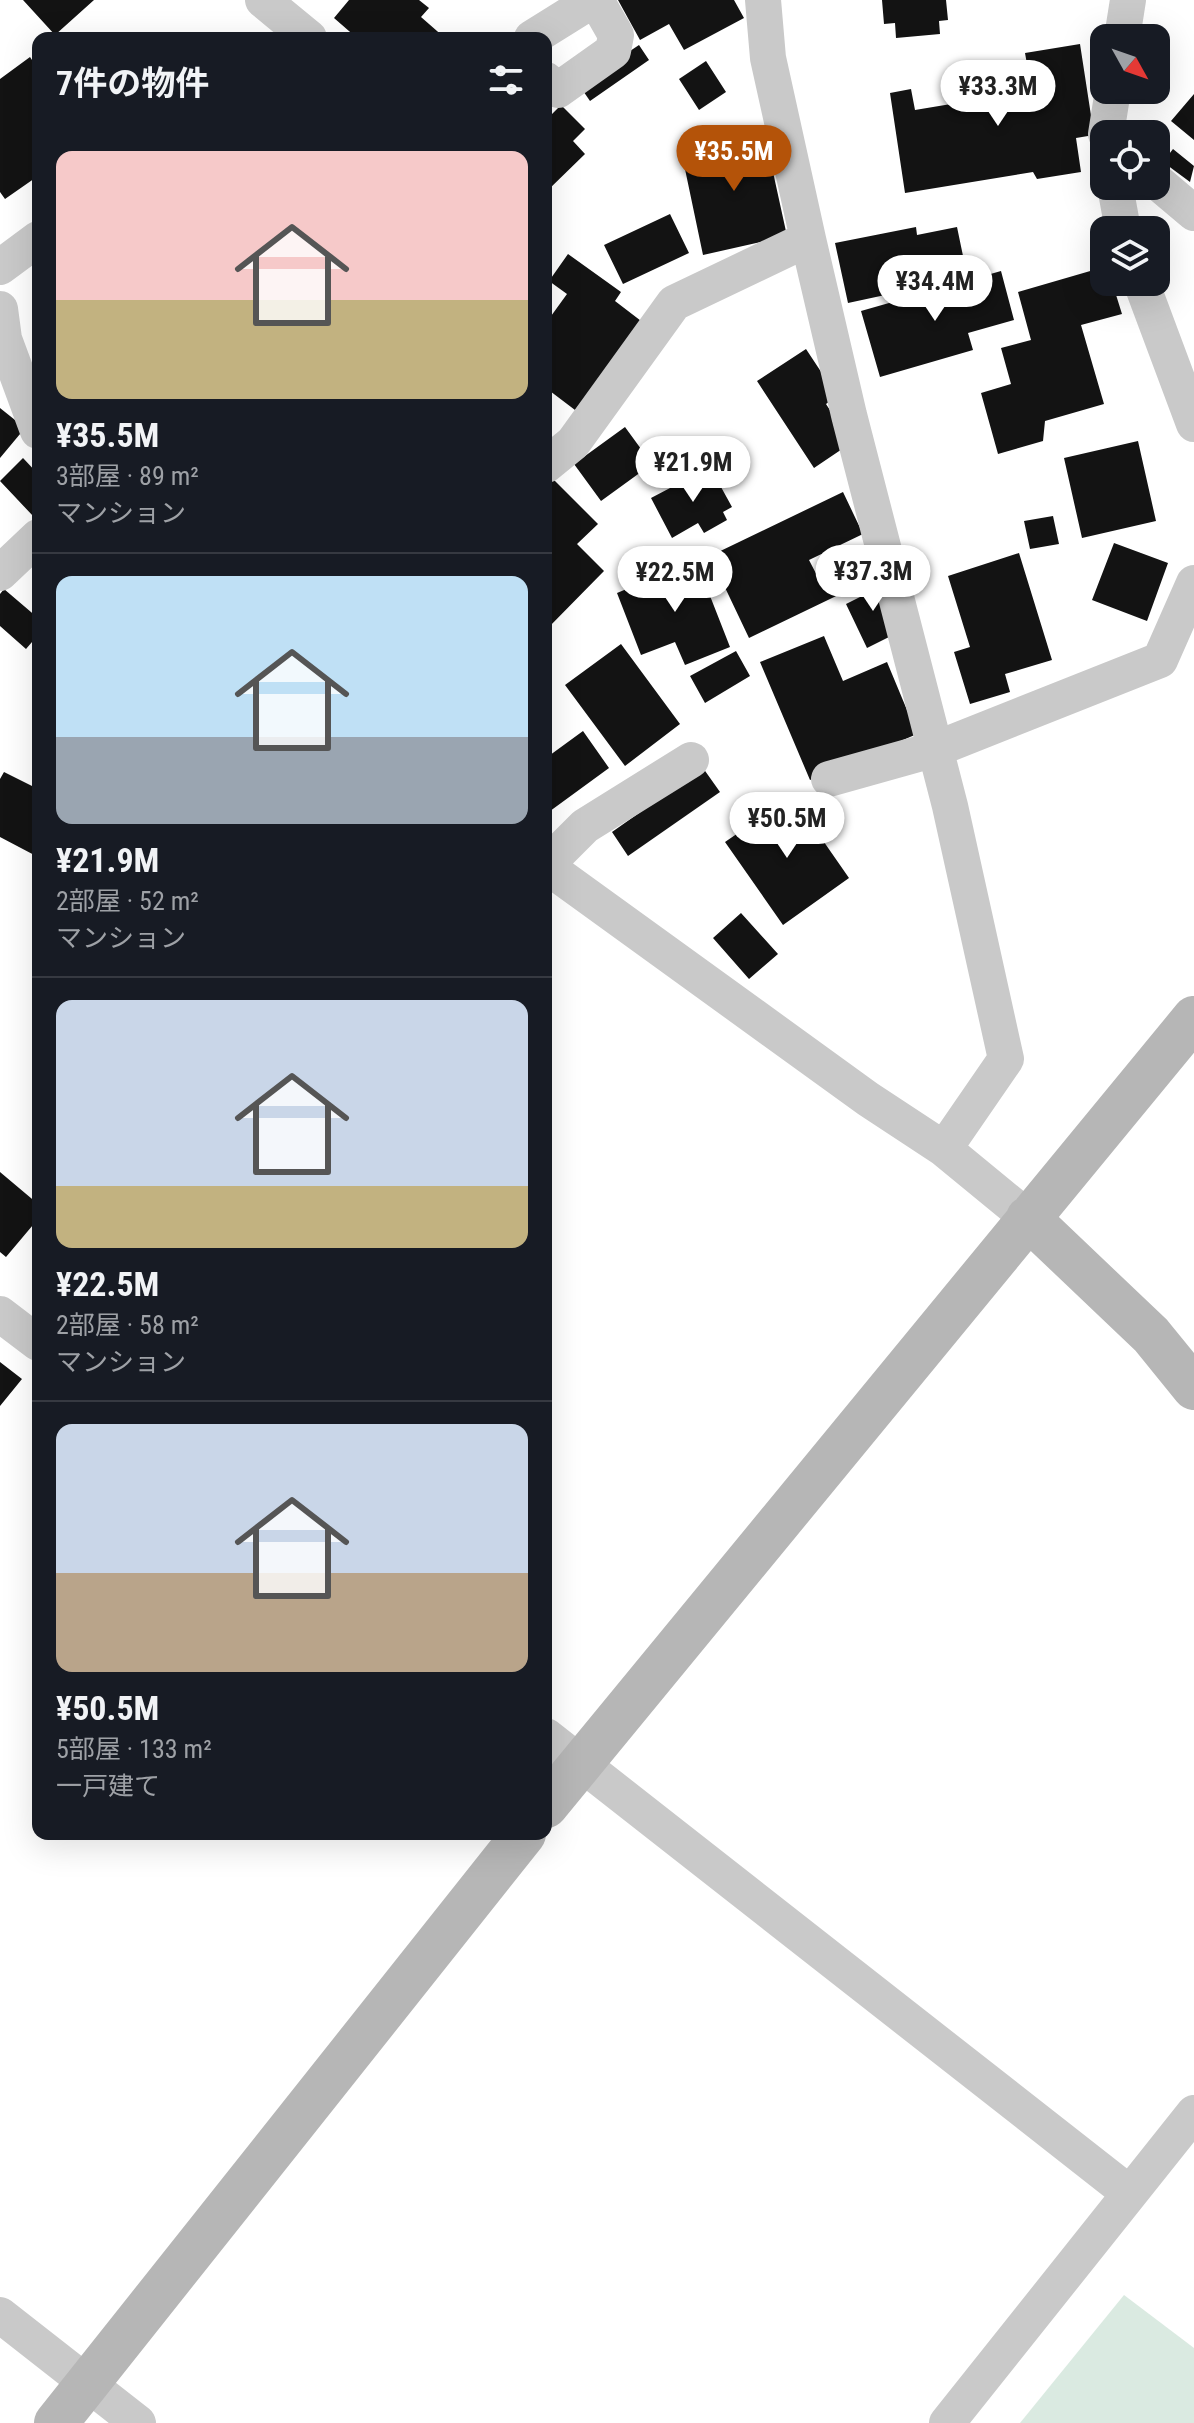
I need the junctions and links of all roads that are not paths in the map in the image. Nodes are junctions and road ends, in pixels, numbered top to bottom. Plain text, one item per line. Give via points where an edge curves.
1 (263, 0) edge
2 (595, 0) edge
3 (763, 0) edge
4 (1128, 0) edge
5 (1124, 24) edge
6 (298, 32) edge
7 (542, 32) edge
8 (552, 85) edge
9 (1170, 193) edge
10 (1194, 213) edge
11 (808, 239) junction
12 (32, 243) edge
13 (0, 267) edge
14 (1146, 296) edge
15 (1, 330) edge
16 (32, 415) edge
17 (1194, 424) edge
18 (552, 460) edge
19 (32, 543) edge
20 (0, 573) edge
21 (1194, 583) edge
22 (936, 749) junction
23 (691, 760) dead end
24 (829, 779) dead end
25 (552, 859) edge
26 (552, 869) edge
27 (1194, 1018) edge
28 (944, 1149) junction
29 (1028, 1218) junction
30 (0, 1314) edge
31 (32, 1338) edge
32 (1194, 1388) edge
33 (552, 1741) edge
34 (581, 1763) junction
35 (552, 1799) edge
36 (519, 1840) edge
37 (1194, 2113) edge
38 (1129, 2193) junction
39 (0, 2315) edge
40 (88, 2383) junction
41 (56, 2423) edge
42 (138, 2423) edge
43 (947, 2423) edge

1 - 6 street
2 - 7 street
2 - 8 street via 616,35 613,51 558,90
3 - 11 street via 768,58
4 - 5 street
9 - 10 street
11 - 18 street via 674,303 573,443
11 - 22 street
12 - 13 street
14 - 17 street
15 - 16 street
19 - 20 street
21 - 22 street via 1160,660
22 - 24 street
22 - 28 street via 1006,1059
23 - 25 street via 585,826
26 - 28 street
27 - 29 street
28 - 29 street
29 - 32 street via 1151,1335
29 - 34 street
30 - 31 street
33 - 34 street
34 - 35 street
34 - 38 street
36 - 40 street
37 - 38 street
38 - 43 street
39 - 40 street
40 - 41 street
40 - 42 street

